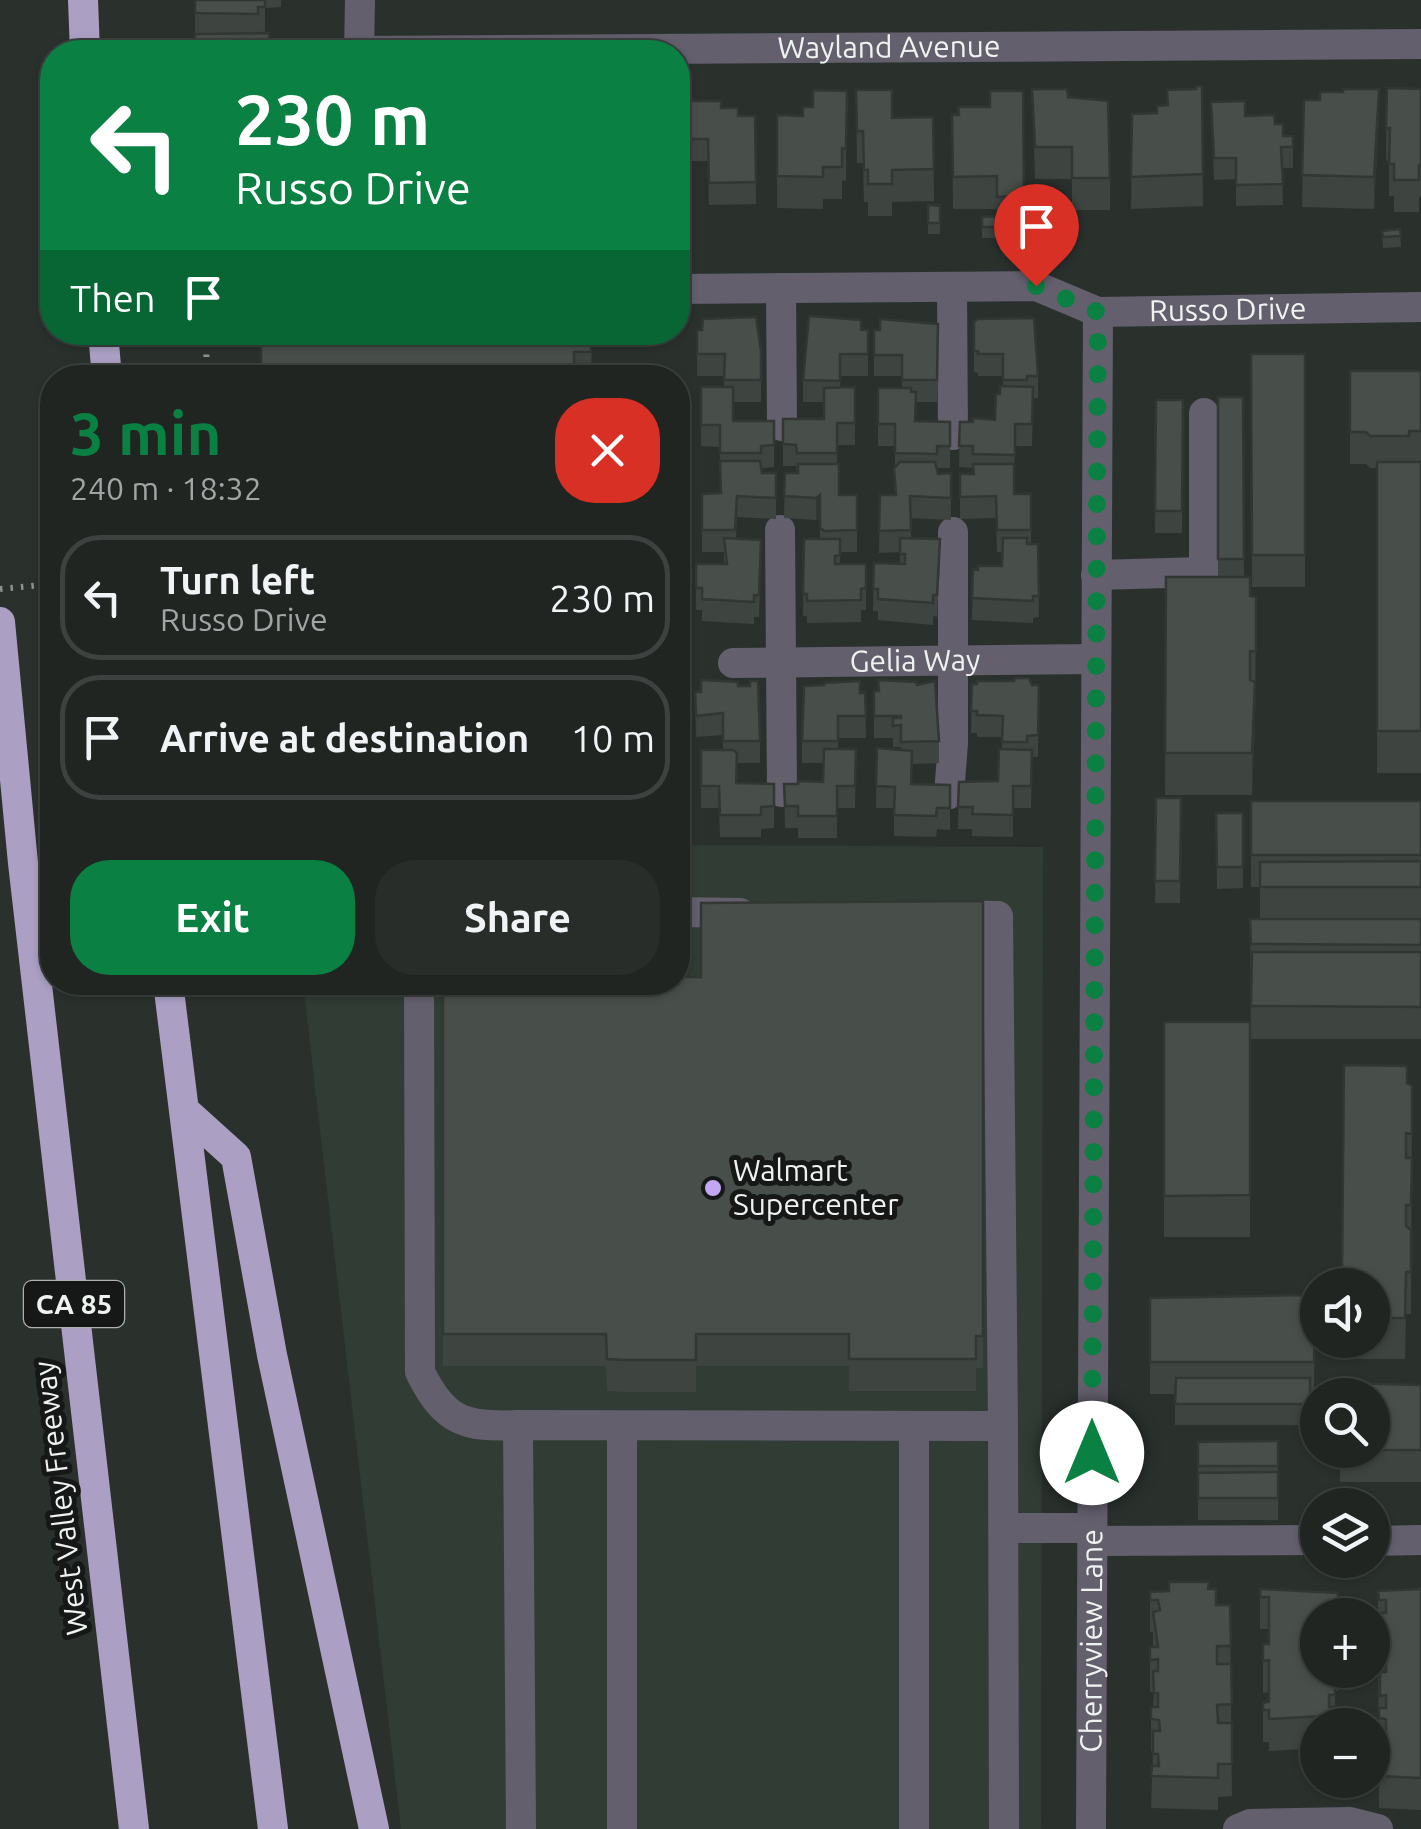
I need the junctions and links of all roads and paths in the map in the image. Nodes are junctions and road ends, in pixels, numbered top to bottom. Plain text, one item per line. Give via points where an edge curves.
1 (83, 0) edge
2 (360, 0) edge
3 (84, 40) edge
4 (360, 40) edge
5 (1421, 44) edge
6 (690, 50) edge
7 (952, 287) junction
8 (781, 288) junction
9 (690, 289) edge
10 (1421, 307) edge
11 (1098, 312) junction
12 (1204, 413) dead end
13 (782, 426) edge
14 (953, 435) edge
15 (780, 530) dead end
16 (953, 532) dead end
17 (1096, 575) junction
18 (40, 585) edge
19 (0, 588) edge
20 (0, 622) edge
21 (1095, 659) junction
22 (952, 662) junction
23 (734, 663) dead end
24 (781, 663) junction
25 (14, 780) junction
26 (782, 792) edge
27 (949, 794) edge
28 (0, 827) edge
29 (690, 912) edge
30 (772, 913) edge
31 (904, 915) edge
32 (170, 995) edge
33 (418, 995) edge
34 (184, 1110) junction
35 (518, 1425) junction
36 (622, 1426) junction
37 (1003, 1426) junction
38 (914, 1427) junction
39 (1005, 1528) junction
40 (1092, 1535) junction
41 (1300, 1540) edge
42 (1390, 1540) edge
43 (1421, 1540) edge
44 (134, 1829) edge
45 (273, 1829) edge
46 (374, 1829) edge
47 (521, 1829) edge
48 (622, 1829) edge
49 (914, 1829) edge
50 (1004, 1829) edge
51 (1091, 1829) edge
52 (1238, 1829) edge
53 (1378, 1829) edge

1 - 3 highway
2 - 4 street
5 - 6 street, Wayland Avenue
7 - 8 street, Russo Drive
7 - 11 street, Russo Drive via 1036,286
7 - 14 street
8 - 9 street, Russo Drive
8 - 13 street
10 - 11 street, Russo Drive
11 - 17 street, Cherryview Lane
12 - 17 street via 1204,572
15 - 24 street
16 - 22 street
17 - 21 street, Cherryview Lane
18 - 19 path
20 - 25 highway, West Valley Freeway / CA 85
21 - 22 street, Gelia Way
21 - 40 street, Cherryview Lane
22 - 24 street, Gelia Way
22 - 27 street
23 - 24 street, Gelia Way
24 - 26 street
25 - 28 highway
25 - 44 highway, West Valley Freeway / CA 85
29 - 30 street
31 - 37 street via 998,916
32 - 34 highway
33 - 35 street via 420,1372 434,1400 455,1416 478,1427
34 - 45 highway
34 - 46 highway via 236,1157
35 - 36 street
35 - 47 street
36 - 38 street
36 - 48 street
37 - 38 street
37 - 39 street
38 - 49 street
39 - 40 street
39 - 50 street
40 - 41 street
40 - 51 street, Cherryview Lane
42 - 43 street
52 - 53 street via 1350,1822

